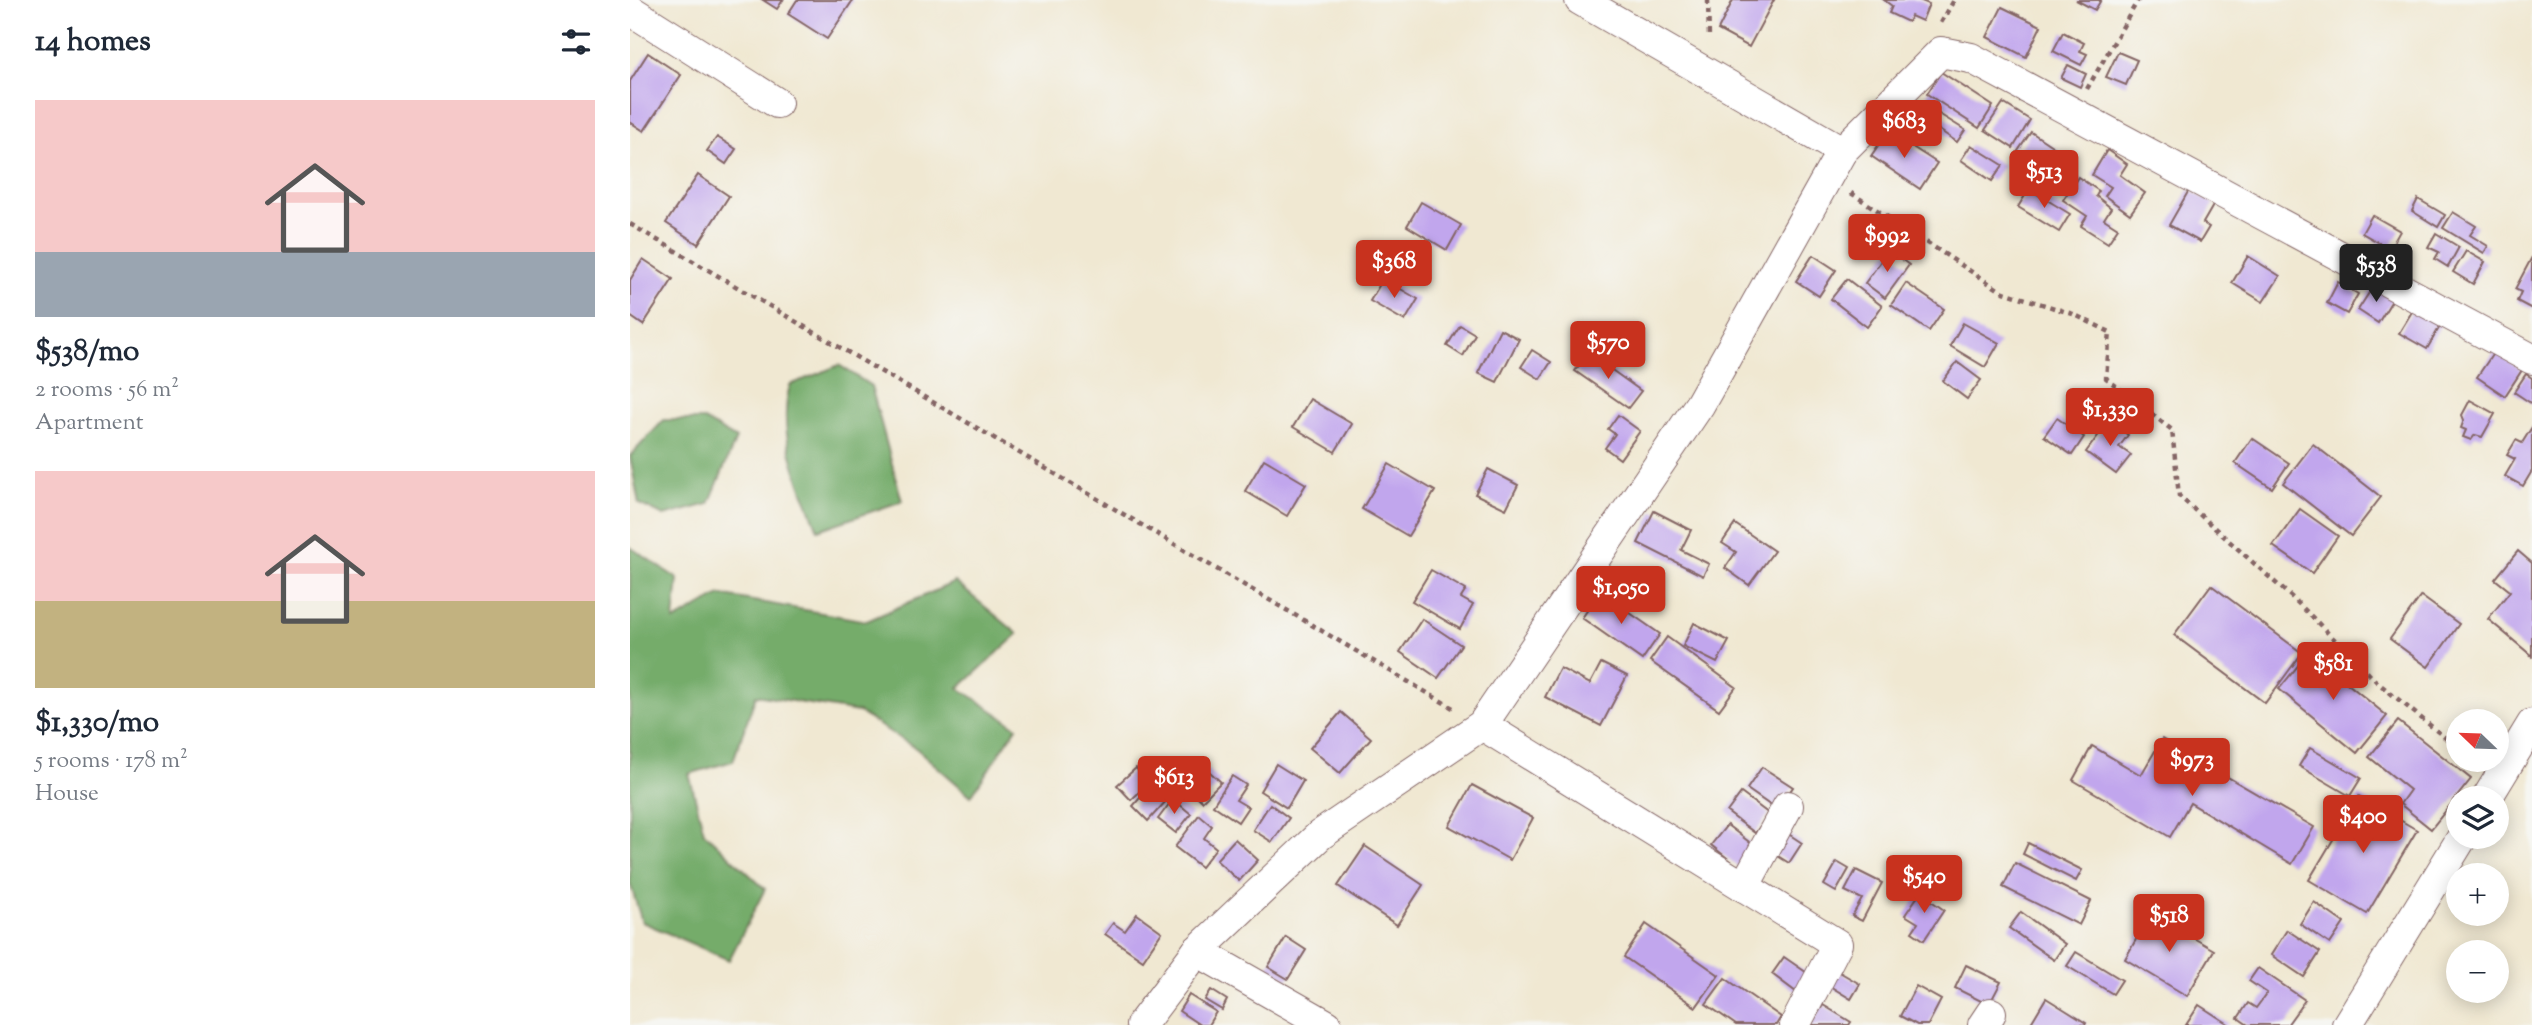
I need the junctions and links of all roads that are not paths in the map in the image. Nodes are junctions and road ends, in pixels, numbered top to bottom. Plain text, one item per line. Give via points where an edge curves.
1 (1580, 0) edge
2 (630, 10) edge
3 (777, 103) dead end
4 (1842, 151) junction
5 (2532, 359) edge
6 (2532, 724) edge
7 (1482, 725) junction
8 (2494, 786) edge
9 (1788, 806) dead end
10 (2455, 849) edge
11 (1744, 887) junction
12 (1197, 951) junction
13 (1141, 1025) edge
14 (1327, 1025) edge
15 (1795, 1025) edge
16 (2347, 1025) edge

1 - 4 street
2 - 3 street
4 - 5 street via 1941,52 1971,58
4 - 7 street via 1700,404
6 - 8 street
7 - 11 street
7 - 12 street via 1320,835
9 - 11 street
10 - 16 street
11 - 15 street via 1837,944
12 - 13 street
12 - 14 street

